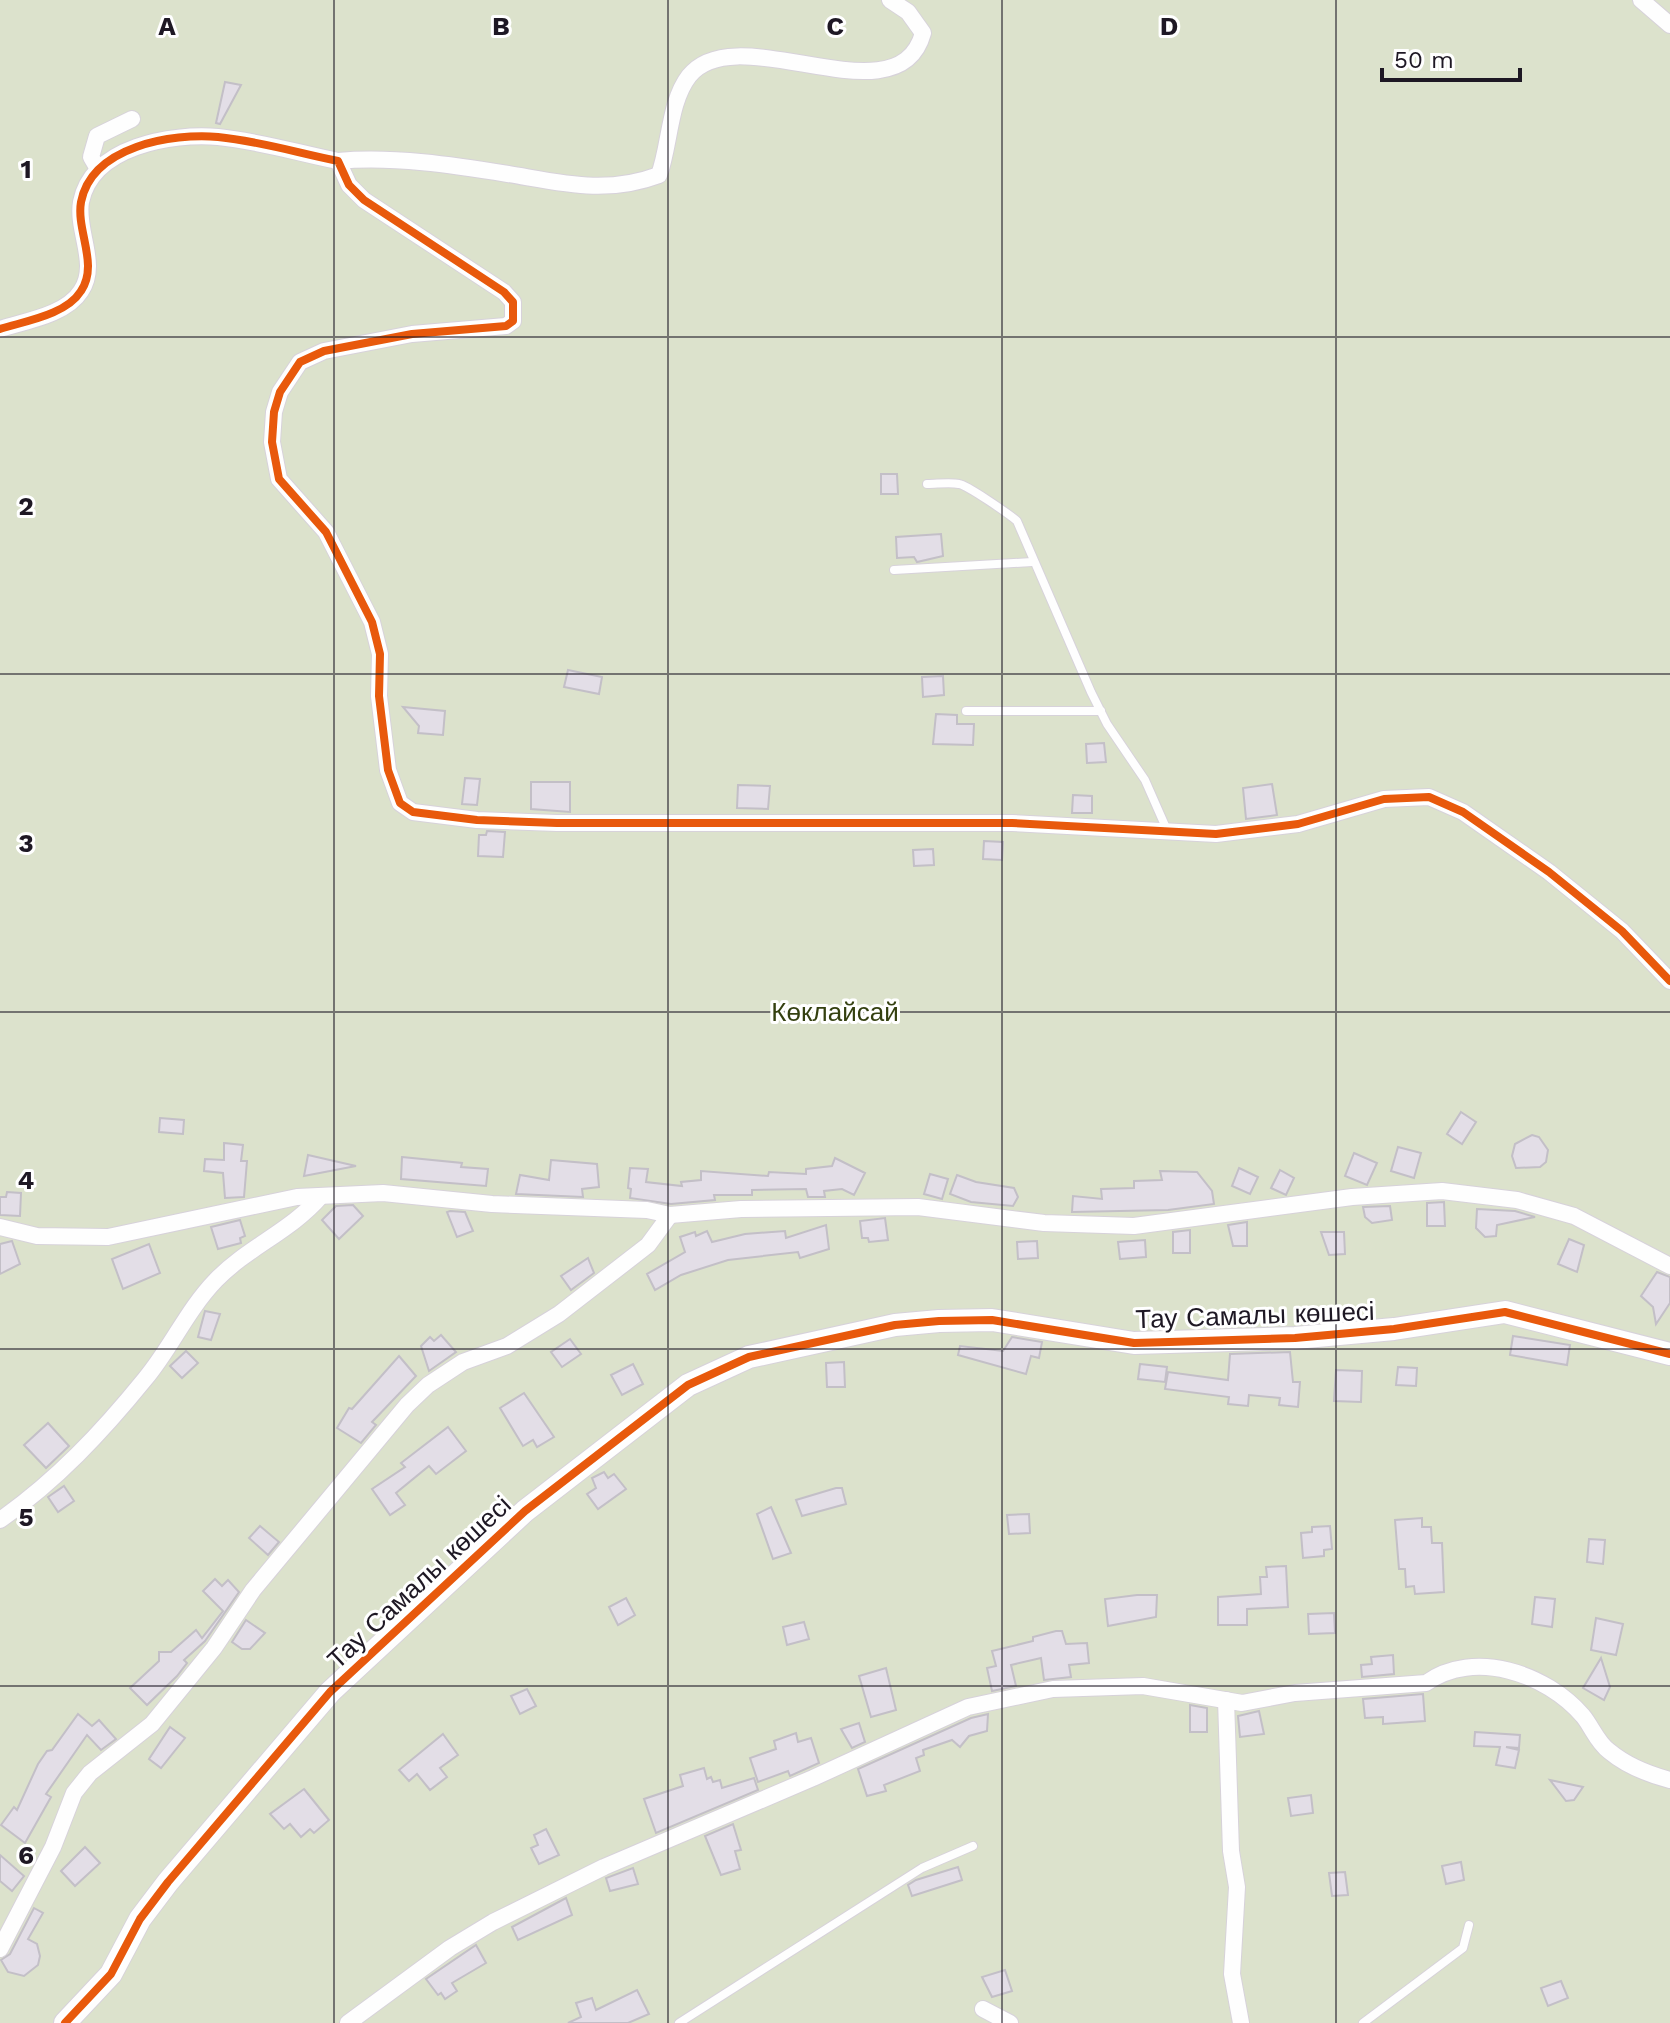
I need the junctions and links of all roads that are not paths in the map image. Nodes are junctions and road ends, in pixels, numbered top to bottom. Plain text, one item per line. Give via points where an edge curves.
1 (890, 0) edge
2 (911, 0) edge
3 (1641, 0) edge
4 (917, 21) junction
5 (1670, 24) edge
6 (132, 119) dead end
7 (338, 161) junction
8 (98, 169) junction
9 (0, 329) edge
10 (927, 484) dead end
11 (1032, 562) junction
12 (894, 570) dead end
13 (966, 711) dead end
14 (1101, 711) junction
15 (1167, 830) junction
16 (1670, 981) edge
17 (321, 1196) junction
18 (670, 1215) junction
19 (0, 1227) edge
20 (1670, 1266) edge
21 (1670, 1354) edge
22 (0, 1520) edge
23 (1226, 1700) junction
24 (1670, 1780) edge
25 (973, 1846) dead end
26 (1469, 1925) dead end
27 (0, 1949) edge
28 (983, 2009) dead end
29 (65, 2023) edge
30 (348, 2023) edge
31 (679, 2023) edge
32 (1010, 2023) edge
33 (1241, 2023) edge
34 (1363, 2023) edge

1 - 4 street
2 - 4 street
3 - 5 street
4 - 7 street via 923,33 920,43 907,60 885,67 856,71 736,56 700,67 688,77 659,175 629,186 582,186 432,164
6 - 8 street via 97,136 91,157
7 - 8 street via 205,137 139,147
7 - 15 street via 349,185 364,200 504,292 515,310 506,326 412,334 311,356 290,375 274,412 272,442 279,479 326,532 372,622 380,654 388,770 400,803 413,812 440,816 557,823 1012,823
8 - 9 street via 81,204 87,251 82,290 71,303
10 - 11 lane via 962,484 982,500 998,504 1017,521
11 - 12 lane
11 - 14 lane
13 - 14 lane
14 - 15 lane via 1145,780
15 - 16 street via 1216,834 1271,828 1327,818 1384,799 1429,797 1463,812 1549,872 1622,931
17 - 18 street via 433,1195 492,1204
17 - 19 street via 100,1238 37,1236
17 - 22 street via 218,1277 191,1306 147,1378 88,1446
18 - 20 street via 905,1207 1044,1223 1134,1226 1352,1197 1442,1191 1517,1200 1574,1216
18 - 27 street via 648,1245 559,1314 507,1346 463,1362 407,1405 253,1590 152,1724 90,1773 74,1793 53,1847
21 - 29 street, Тау Самалы көшесі via 1505,1312 1295,1338 1146,1343 992,1320 939,1321 854,1334 749,1357 715,1370 688,1385 525,1511 330,1692 168,1882 140,1919 111,1974
23 - 24 street via 1263,1702 1295,1693 1426,1683 1463,1668 1499,1667 1549,1688 1582,1715 1606,1749 1642,1773
23 - 30 street via 1132,1686 1053,1689 968,1707 517,1909 450,1948
23 - 33 street via 1237,1887 1232,1974
25 - 31 lane via 922,1868
26 - 34 lane via 1463,1948
28 - 32 street

